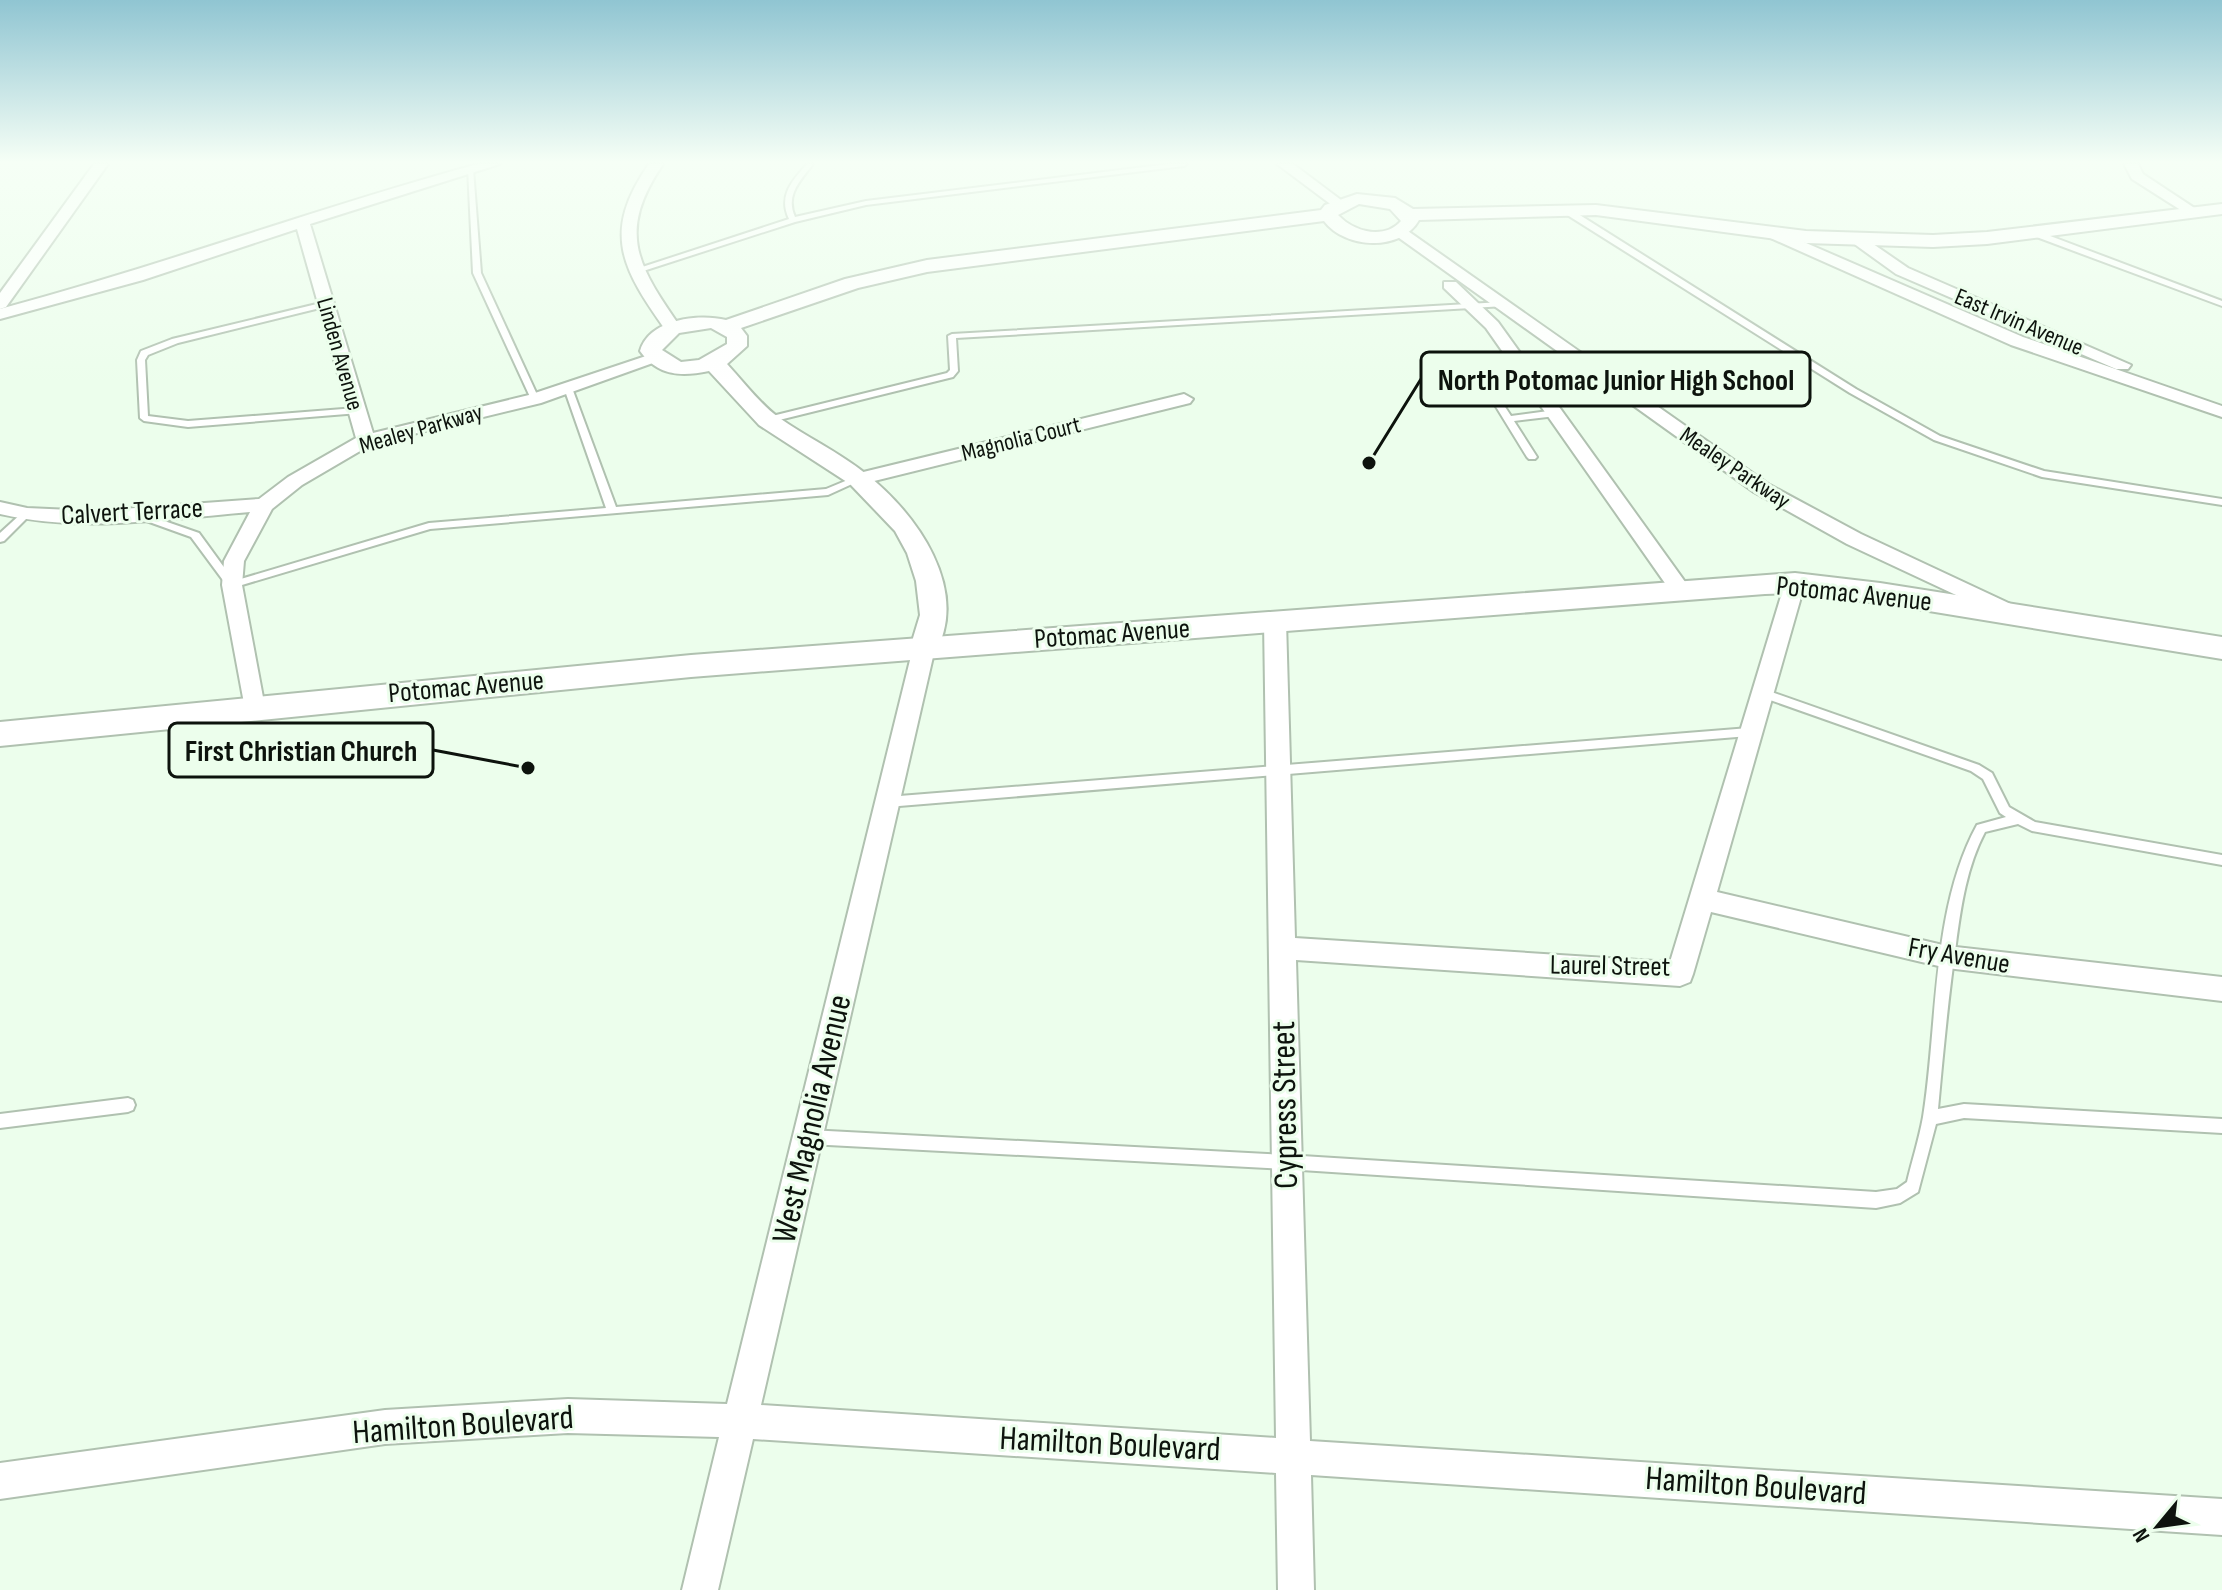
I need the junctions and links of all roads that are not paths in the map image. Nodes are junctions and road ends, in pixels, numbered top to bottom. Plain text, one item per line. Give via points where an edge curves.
1 (47, 238) edge
2 (253, 238) edge
3 (307, 238) edge
4 (475, 238) edge
5 (627, 238) edge
6 (736, 238) edge
7 (1185, 238) edge
8 (1408, 238) edge
9 (1412, 238) edge
10 (1610, 238) edge
11 (1783, 238) edge
12 (1836, 238) edge
13 (1968, 238) edge
14 (2048, 238) edge
15 (1858, 240) junction
16 (634, 271) junction
17 (2221, 303) edge
18 (0, 304) edge
19 (325, 304) junction
20 (1502, 304) junction
21 (1475, 305) junction
22 (0, 314) edge
23 (673, 328) junction
24 (732, 331) junction
25 (655, 359) junction
26 (714, 363) junction
27 (568, 388) junction
28 (1491, 392) dead end
29 (535, 399) junction
30 (1184, 399) dead end
31 (356, 411) junction
32 (2222, 411) edge
33 (1556, 413) junction
34 (1508, 419) junction
35 (767, 420) junction
36 (366, 440) junction
37 (1532, 457) dead end
38 (858, 479) junction
39 (2222, 502) edge
40 (264, 505) junction
41 (0, 508) edge
42 (612, 510) junction
43 (26, 514) junction
44 (133, 514) junction
45 (0, 539) edge
46 (1795, 583) junction
47 (232, 585) junction
48 (1681, 591) junction
49 (2013, 613) junction
50 (1275, 621) junction
51 (924, 648) junction
52 (2222, 648) edge
53 (1760, 692) junction
54 (254, 708) junction
55 (1749, 732) junction
56 (0, 734) edge
57 (1277, 770) junction
58 (886, 802) junction
59 (2017, 819) junction
60 (2222, 860) edge
61 (1701, 899) junction
62 (1282, 948) junction
63 (1947, 957) junction
64 (2222, 989) edge
65 (128, 1105) dead end
66 (1930, 1118) junction
67 (0, 1121) edge
68 (2222, 1126) edge
69 (808, 1137) junction
70 (1286, 1162) junction
71 (739, 1421) junction
72 (1293, 1455) junction
73 (0, 1481) edge
74 (2222, 1517) edge
75 (700, 1590) edge
76 (1296, 1590) edge

1 - 18 street
2 - 22 street
3 - 19 street, Linden Avenue
4 - 29 lane via 477,273
5 - 16 street
6 - 16 lane
7 - 24 street via 892,278
8 - 21 street
9 - 20 street, Mealey Parkway
10 - 39 lane via 1937,438 2042,474
11 - 32 street, East Irvin Avenue via 2017,341
12 - 15 street, East Irvin Avenue
13 - 15 street
14 - 17 lane
15 - 32 street, East Irvin Avenue via 1902,271
16 - 23 street
19 - 31 street, Linden Avenue
19 - 31 lane via 144,353 144,418 188,424
20 - 21 lane
20 - 49 street, Mealey Parkway via 1761,488 1854,539
21 - 33 street
21 - 35 lane via 952,336 950,375
23 - 24 street via 711,322
23 - 25 street via 653,343
24 - 26 street via 737,346
25 - 26 street via 680,368
25 - 27 street, Mealey Parkway
26 - 35 street
27 - 29 street, Mealey Parkway
27 - 42 lane
28 - 34 lane
29 - 36 street, Mealey Parkway
30 - 38 street, Magnolia Court
31 - 36 street, Linden Avenue
33 - 34 lane
33 - 48 street
34 - 37 lane
35 - 38 street
36 - 40 street, Mealey Parkway
38 - 42 lane via 828,492
38 - 51 street via 905,527 920,553 933,615
40 - 44 street, Calvert Terrace
40 - 47 street, Mealey Parkway via 234,561
41 - 43 street, Calvert Terrace
42 - 47 lane via 429,526
43 - 44 street, Calvert Terrace
43 - 45 lane
44 - 47 lane via 195,535
46 - 48 main road, Potomac Avenue
46 - 49 main road, Potomac Avenue
46 - 53 street, Laurel Street
47 - 54 street, Mealey Parkway
48 - 50 main road, Potomac Avenue
49 - 52 main road, Potomac Avenue
50 - 51 main road, Potomac Avenue
50 - 57 street, Cypress Street
51 - 54 main road, Potomac Avenue
51 - 58 street, West Magnolia Avenue
53 - 55 street, Laurel Street
53 - 59 lane via 1975,768 1988,776 2004,810
54 - 56 main road, Potomac Avenue
55 - 57 lane
55 - 61 street, Laurel Street
57 - 58 lane
57 - 62 street, Cypress Street
58 - 69 street, West Magnolia Avenue
59 - 60 lane
59 - 63 lane via 1981,828 1973,837
61 - 62 street, Laurel Street via 1680,974
61 - 63 street, Fry Avenue
62 - 70 street, Cypress Street
63 - 64 street, Fry Avenue
63 - 66 lane
65 - 67 lane
66 - 68 lane via 1964,1111
66 - 70 lane via 1913,1187 1900,1196 1876,1200
69 - 70 lane
69 - 71 street, West Magnolia Avenue
70 - 72 street, Cypress Street
71 - 72 street, Hamilton Boulevard
71 - 73 street, Hamilton Boulevard via 568,1416 385,1427
71 - 75 street, West Magnolia Avenue
72 - 74 street, Hamilton Boulevard
72 - 76 street, Cypress Street

